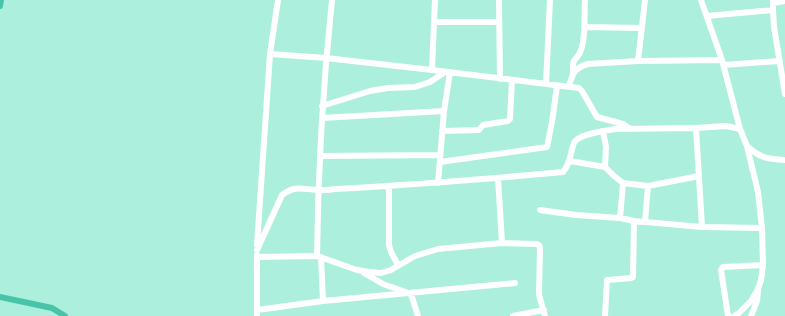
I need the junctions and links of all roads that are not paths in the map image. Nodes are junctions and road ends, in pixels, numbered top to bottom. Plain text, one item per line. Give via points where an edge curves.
1 (278, 0) edge
2 (332, 0) edge
3 (435, 0) edge
4 (499, 0) edge
5 (550, 0) edge
6 (585, 0) edge
7 (645, 0) edge
8 (701, 0) edge
9 (785, 1) edge
10 (773, 4) edge
11 (707, 16) junction
12 (435, 22) junction
13 (499, 22) junction
14 (584, 27) junction
15 (642, 28) junction
16 (270, 54) junction
17 (326, 58) junction
18 (638, 61) junction
19 (780, 61) junction
20 (723, 63) junction
21 (432, 70) junction
22 (448, 72) junction
23 (573, 72) junction
24 (500, 78) junction
25 (512, 80) junction
26 (546, 84) junction
27 (557, 86) junction
28 (570, 86) junction
29 (785, 94) edge
30 (322, 106) junction
31 (444, 111) junction
32 (322, 118) junction
33 (696, 128) junction
34 (630, 129) junction
35 (740, 129) junction
36 (442, 131) junction
37 (603, 131) junction
38 (747, 146) junction
39 (440, 155) junction
40 (320, 156) junction
41 (785, 160) edge
42 (570, 161) junction
43 (440, 162) junction
44 (605, 167) junction
45 (699, 176) junction
46 (498, 178) junction
47 (438, 183) junction
48 (624, 183) junction
49 (389, 186) junction
50 (648, 186) junction
51 (318, 190) junction
52 (540, 210) dead end
53 (620, 218) junction
54 (634, 221) junction
55 (645, 222) junction
56 (702, 227) junction
57 (762, 228) junction
58 (502, 243) junction
59 (257, 254) junction
60 (319, 256) junction
61 (398, 265) junction
62 (763, 265) junction
63 (357, 270) junction
64 (515, 283) dead end
65 (758, 289) junction
66 (412, 294) junction
67 (323, 302) junction
68 (257, 313) edge
69 (544, 313) edge
70 (418, 316) edge
71 (514, 316) edge
72 (605, 316) edge
73 (728, 316) edge
74 (734, 316) edge
75 (751, 316) edge

1 - 16 street
2 - 17 street
3 - 12 street
4 - 13 street
5 - 26 street
6 - 14 street
7 - 15 street
8 - 11 street
9 - 10 street
10 - 11 street
10 - 19 street
11 - 20 street
12 - 13 street
12 - 21 street
13 - 24 street
14 - 15 street
14 - 23 street via 582,49 572,64
15 - 18 street
16 - 17 street
16 - 59 street
17 - 21 street
17 - 30 street
18 - 20 street
18 - 23 street via 588,64
19 - 20 street
19 - 29 street
20 - 35 street
21 - 22 street
22 - 24 street
22 - 30 street via 415,87 370,91
22 - 31 street
23 - 28 street
24 - 25 street
25 - 26 street
25 - 36 street via 510,120 483,125 479,130
26 - 27 street
27 - 28 street
27 - 43 street via 547,147
28 - 34 street via 582,91 597,117 623,124
30 - 32 street
31 - 32 street
31 - 36 street
32 - 40 street
33 - 34 street
33 - 35 street via 726,126
33 - 45 street
34 - 37 street
35 - 38 street
36 - 39 street
37 - 42 street via 579,138 574,144
37 - 44 street via 606,147
38 - 41 street via 760,157
38 - 57 street via 758,192
39 - 40 street
39 - 43 street
40 - 51 street
42 - 44 street
42 - 46 street via 564,172
43 - 47 street
44 - 48 street
45 - 50 street
45 - 56 street
46 - 47 street
46 - 58 street
47 - 49 street
48 - 50 street
48 - 53 street
49 - 51 street
49 - 61 street via 389,245
50 - 55 street
51 - 59 street via 301,188 289,190 282,195
51 - 60 street
52 - 53 street
53 - 54 street
54 - 55 street
54 - 72 street via 633,277 607,280
55 - 56 street
56 - 57 street
57 - 62 street
58 - 61 street via 438,249 415,256
58 - 69 street via 539,245 539,295
59 - 60 street
59 - 68 street
60 - 63 street
60 - 67 street
61 - 63 street via 381,273
62 - 65 street
62 - 73 street via 723,267 721,270
63 - 66 street via 383,284
64 - 66 street
65 - 74 street via 751,301
65 - 75 street via 757,301
66 - 67 street
66 - 70 street
67 - 68 street
69 - 71 street

